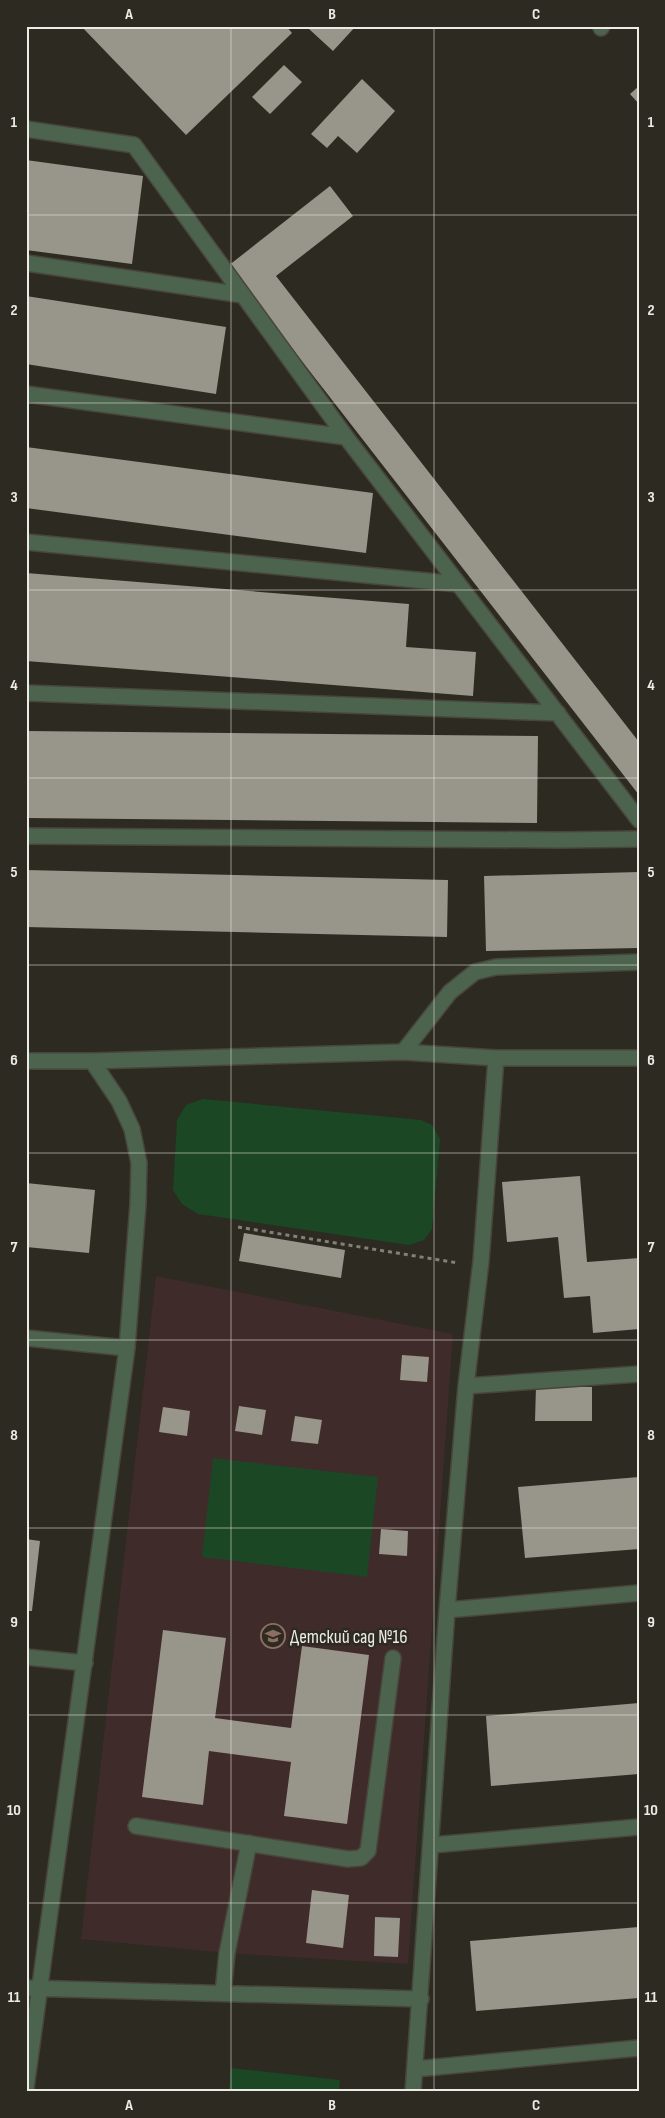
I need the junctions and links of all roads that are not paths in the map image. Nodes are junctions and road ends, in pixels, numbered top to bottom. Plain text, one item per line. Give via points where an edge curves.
1 (26, 128) edge
2 (26, 262) edge
3 (242, 295) junction
4 (26, 394) edge
5 (346, 437) junction
6 (26, 542) edge
7 (458, 584) junction
8 (26, 693) edge
9 (558, 713) junction
10 (639, 820) edge
11 (26, 836) edge
12 (639, 839) edge
13 (639, 962) edge
14 (403, 1052) junction
15 (496, 1058) junction
16 (639, 1058) edge
17 (26, 1061) edge
18 (92, 1061) junction
19 (26, 1338) edge
20 (127, 1348) junction
21 (639, 1374) edge
22 (466, 1386) junction
23 (639, 1593) edge
24 (447, 1610) junction
25 (26, 1657) edge
26 (394, 1658) dead end
27 (85, 1663) junction
28 (136, 1826) dead end
29 (639, 1827) edge
30 (249, 1843) junction
31 (432, 1845) junction
32 (33, 1988) edge
33 (223, 1993) junction
34 (420, 1999) junction
35 (639, 2048) edge
36 (416, 2069) junction
37 (26, 2088) edge
38 (413, 2092) edge

1 - 3 street via 134,145
2 - 3 street
3 - 5 street
4 - 5 street
5 - 7 street
6 - 7 street
7 - 9 street
8 - 9 street
9 - 10 street
11 - 12 street
13 - 14 street via 496,967 475,972 450,992
14 - 15 street
14 - 18 street
15 - 16 street
15 - 22 street via 481,1261
17 - 18 street
18 - 20 street via 119,1101 139,1164
19 - 20 street
20 - 27 street
21 - 22 street
22 - 24 street
23 - 24 street
24 - 31 street
25 - 27 street
26 - 30 street via 368,1851 360,1858 348,1859
27 - 32 street
28 - 30 street
29 - 31 street
30 - 33 street
31 - 34 street
32 - 33 street
32 - 37 street
33 - 34 street
34 - 36 street
35 - 36 street
36 - 38 street

